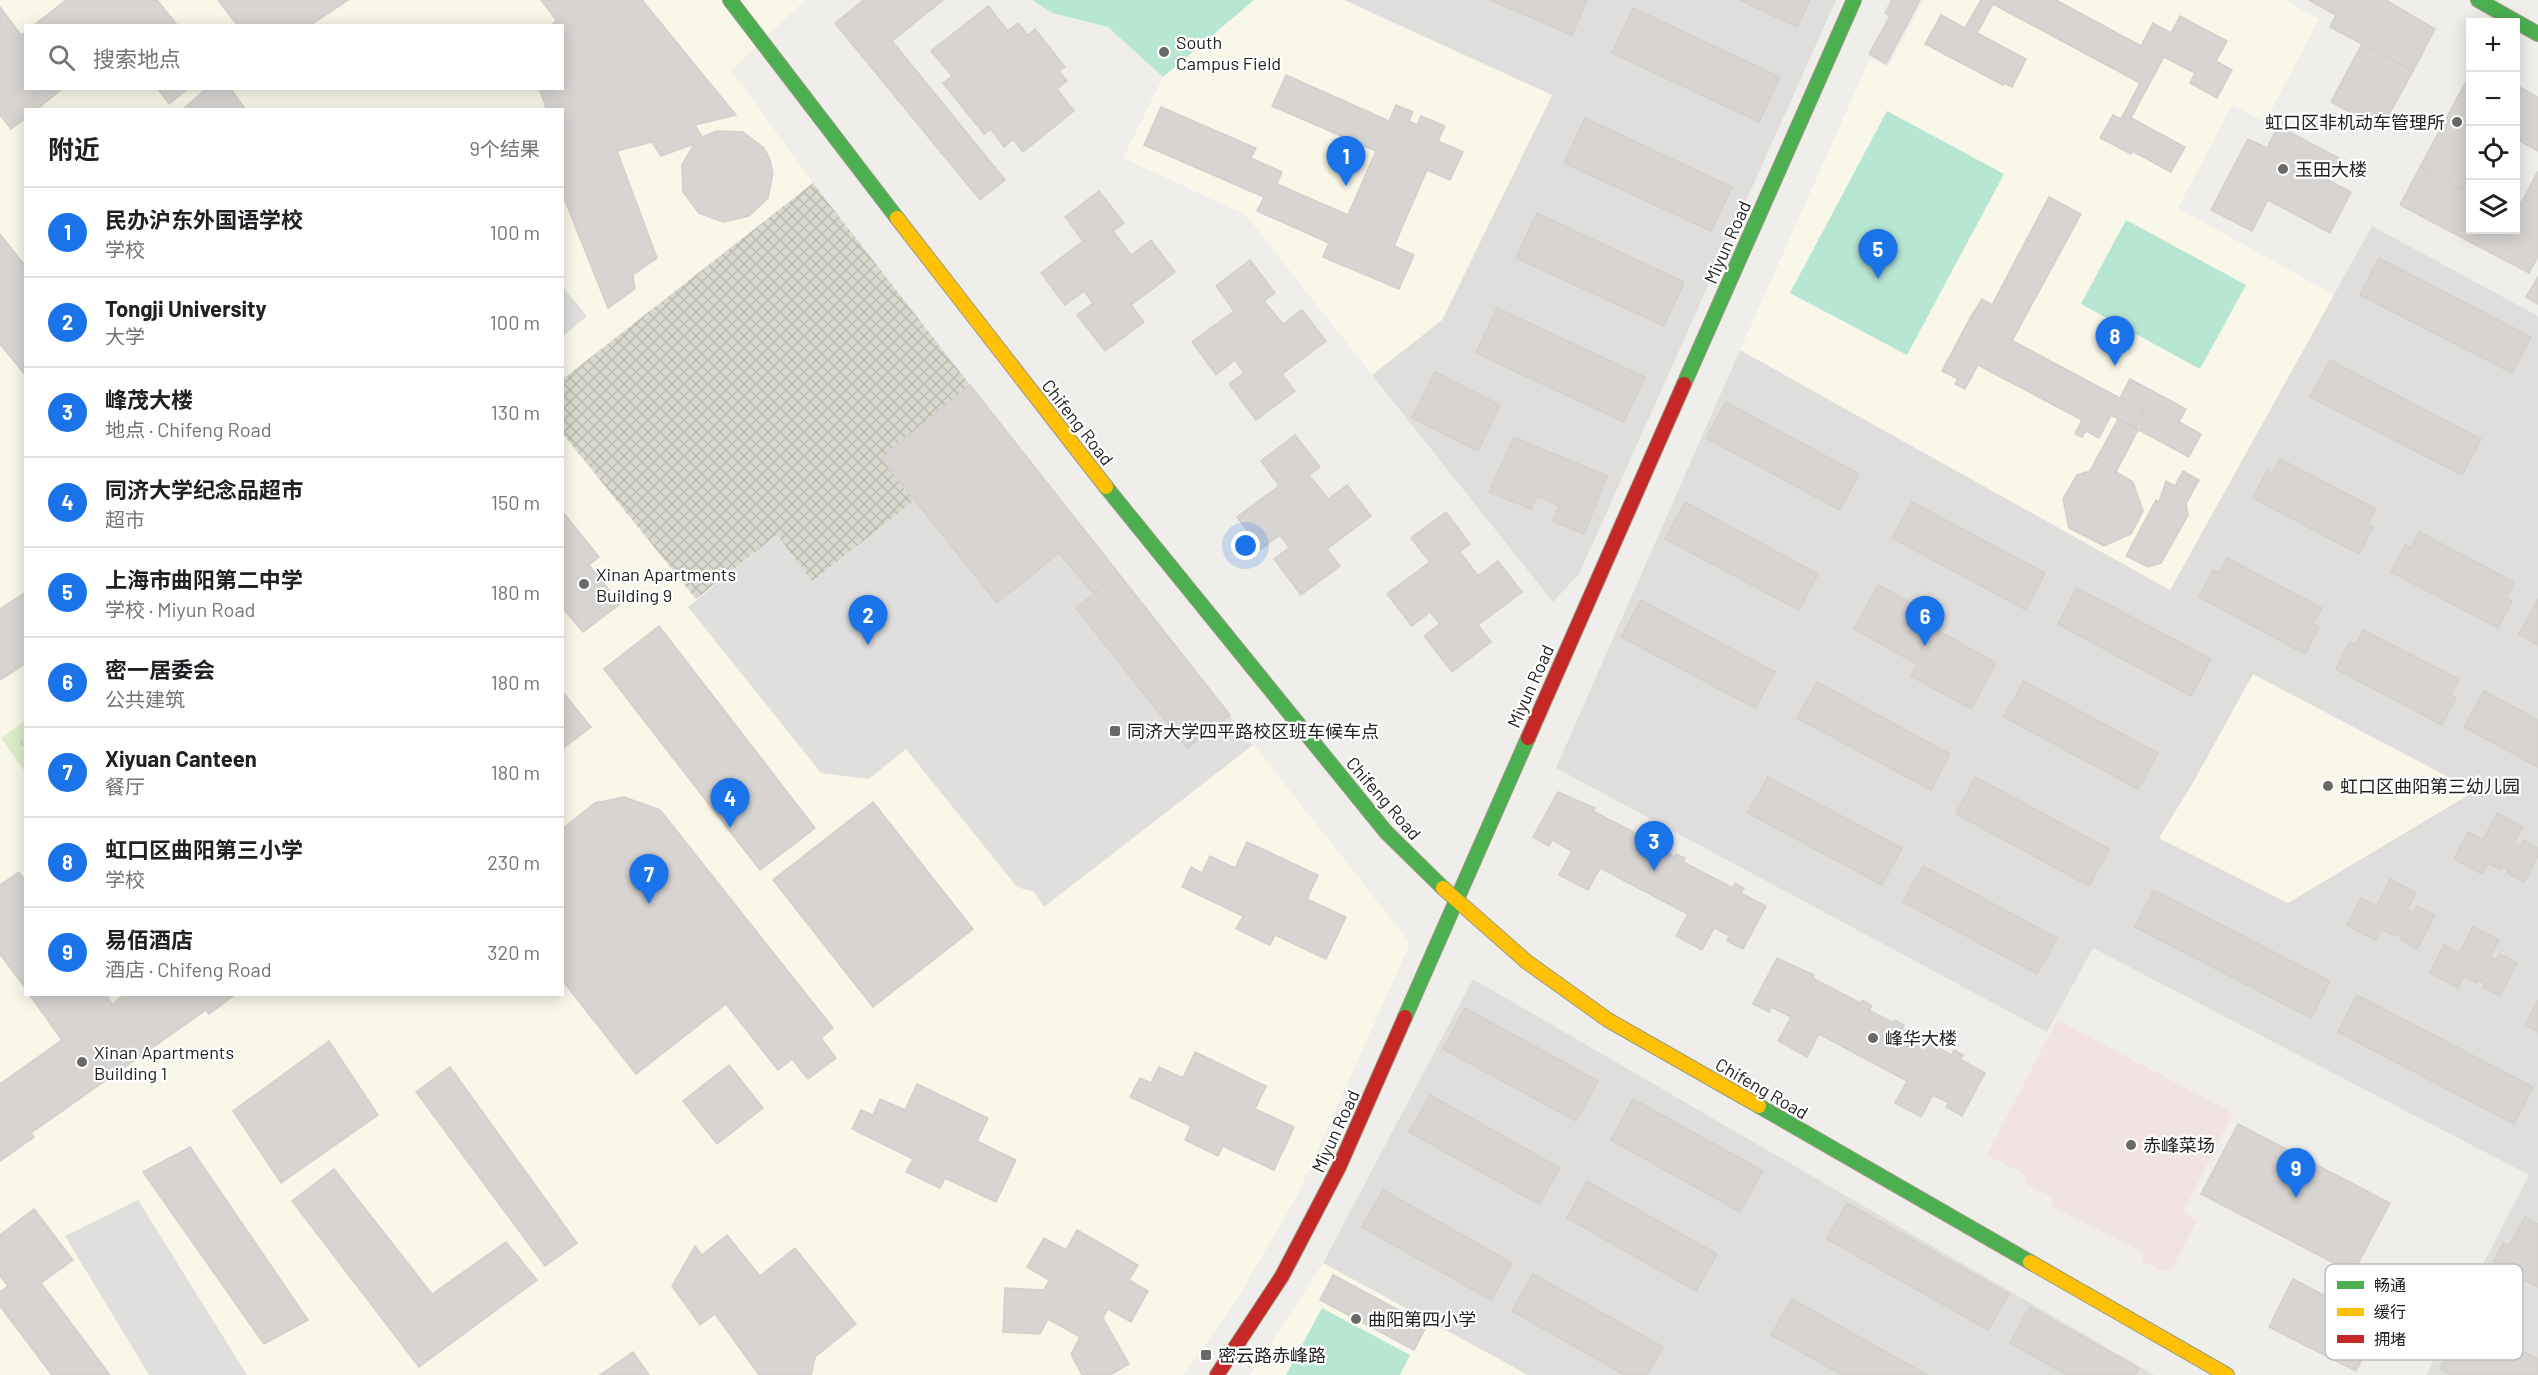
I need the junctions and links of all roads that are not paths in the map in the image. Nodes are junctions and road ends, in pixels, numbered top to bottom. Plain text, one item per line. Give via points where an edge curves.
1 (730, 0) edge
2 (1854, 0) edge
3 (2478, 0) edge
4 (2538, 34) edge
5 (1455, 900) junction
6 (1217, 1375) edge
7 (2227, 1375) edge

1 - 5 street, Chifeng Road via 1074,448 1386,832
2 - 5 street, Miyun Road
3 - 4 street
5 - 6 street, Miyun Road via 1339,1167 1282,1276
5 - 7 street, Chifeng Road via 1527,962 1608,1020

